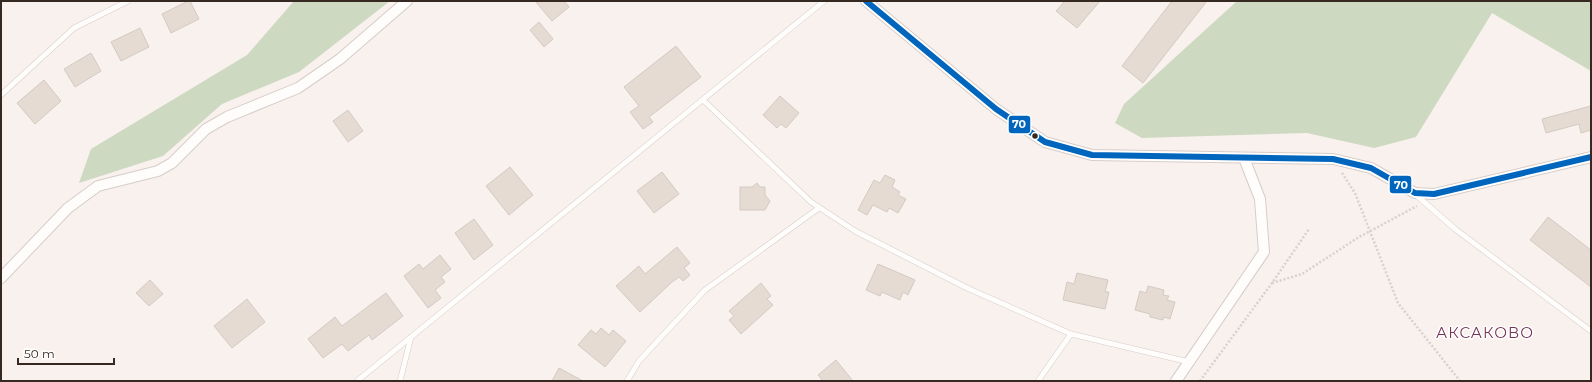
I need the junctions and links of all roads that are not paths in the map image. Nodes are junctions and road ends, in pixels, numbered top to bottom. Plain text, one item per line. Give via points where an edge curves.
1 (128, 1) edge
2 (407, 1) edge
3 (824, 1) edge
4 (866, 1) edge
5 (1, 95) edge
6 (703, 100) junction
7 (1591, 157) edge
8 (1244, 158) junction
9 (1415, 193) junction
10 (819, 208) junction
11 (1, 278) edge
12 (1591, 331) edge
13 (1071, 334) junction
14 (411, 337) junction
15 (1190, 362) junction
16 (357, 381) edge
17 (400, 381) edge
18 (627, 381) edge
19 (1038, 381) edge
20 (1176, 381) edge

1 - 5 lane via 74,28
2 - 11 street via 340,59 298,88 227,117 206,129 172,163 158,171 98,186 68,208
3 - 6 lane
4 - 8 street via 996,109 1045,142 1092,155
6 - 10 lane
6 - 14 lane
7 - 9 street via 1434,194
8 - 9 street via 1333,159 1371,168
8 - 15 street via 1260,198 1264,252
9 - 12 lane via 1455,230
10 - 13 lane via 855,231 967,288
10 - 18 lane via 706,290 639,361
13 - 15 lane
13 - 19 lane
14 - 16 lane
14 - 17 lane
15 - 20 street

